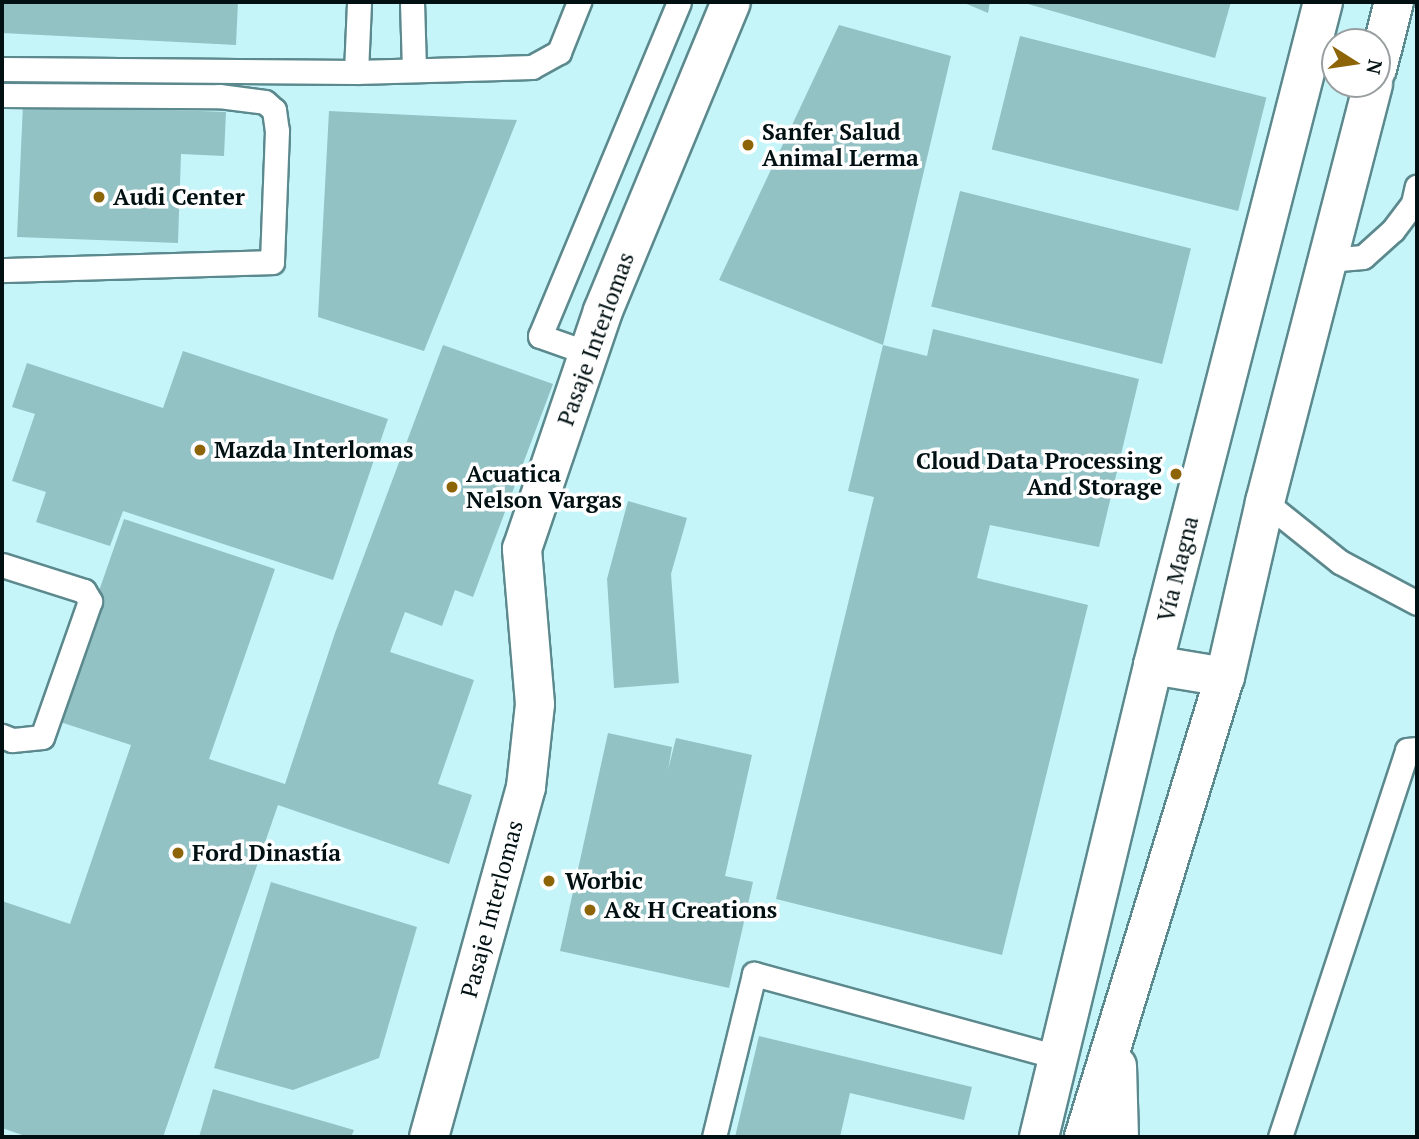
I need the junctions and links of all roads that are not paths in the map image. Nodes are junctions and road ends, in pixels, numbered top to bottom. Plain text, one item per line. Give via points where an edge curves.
1 (359, 2) edge
2 (412, 2) edge
3 (579, 2) edge
4 (678, 2) edge
5 (731, 2) edge
6 (1323, 2) edge
7 (1394, 2) edge
8 (1387, 28) edge
9 (2, 69) edge
10 (414, 70) junction
11 (356, 72) junction
12 (2, 95) edge
13 (1369, 98) edge
14 (1417, 186) edge
15 (1328, 260) junction
16 (2, 270) edge
17 (588, 353) junction
18 (1265, 502) junction
19 (2, 565) edge
20 (1417, 603) edge
21 (1153, 665) junction
22 (1225, 677) junction
23 (2, 736) edge
24 (1417, 749) edge
25 (1116, 1037) junction
26 (1058, 1057) junction
27 (429, 1137) edge
28 (714, 1137) edge
29 (1039, 1137) edge
30 (1084, 1137) edge
31 (1119, 1137) edge
32 (1280, 1137) edge

1 - 11 lane
2 - 10 lane
3 - 10 lane via 559,52 532,67
4 - 17 lane via 541,337
5 - 17 street, Pasaje Interlomas
6 - 21 street, Vía Magna
7 - 8 street
9 - 11 lane
10 - 11 lane
12 - 16 lane via 219,96 265,102 274,110 277,131 272,262
13 - 15 street
14 - 15 lane via 1413,203 1394,230 1363,257
15 - 18 street
17 - 27 street, Pasaje Interlomas via 522,549 536,704 526,787
18 - 20 lane via 1340,562
18 - 22 street
19 - 23 lane via 84,591 90,601 42,737 12,740
21 - 22 street
21 - 26 street, Vía Magna
22 - 25 street
24 - 32 lane via 1407,750
25 - 30 street
25 - 31 street
26 - 28 lane via 754,974
26 - 29 street, Vía Magna

